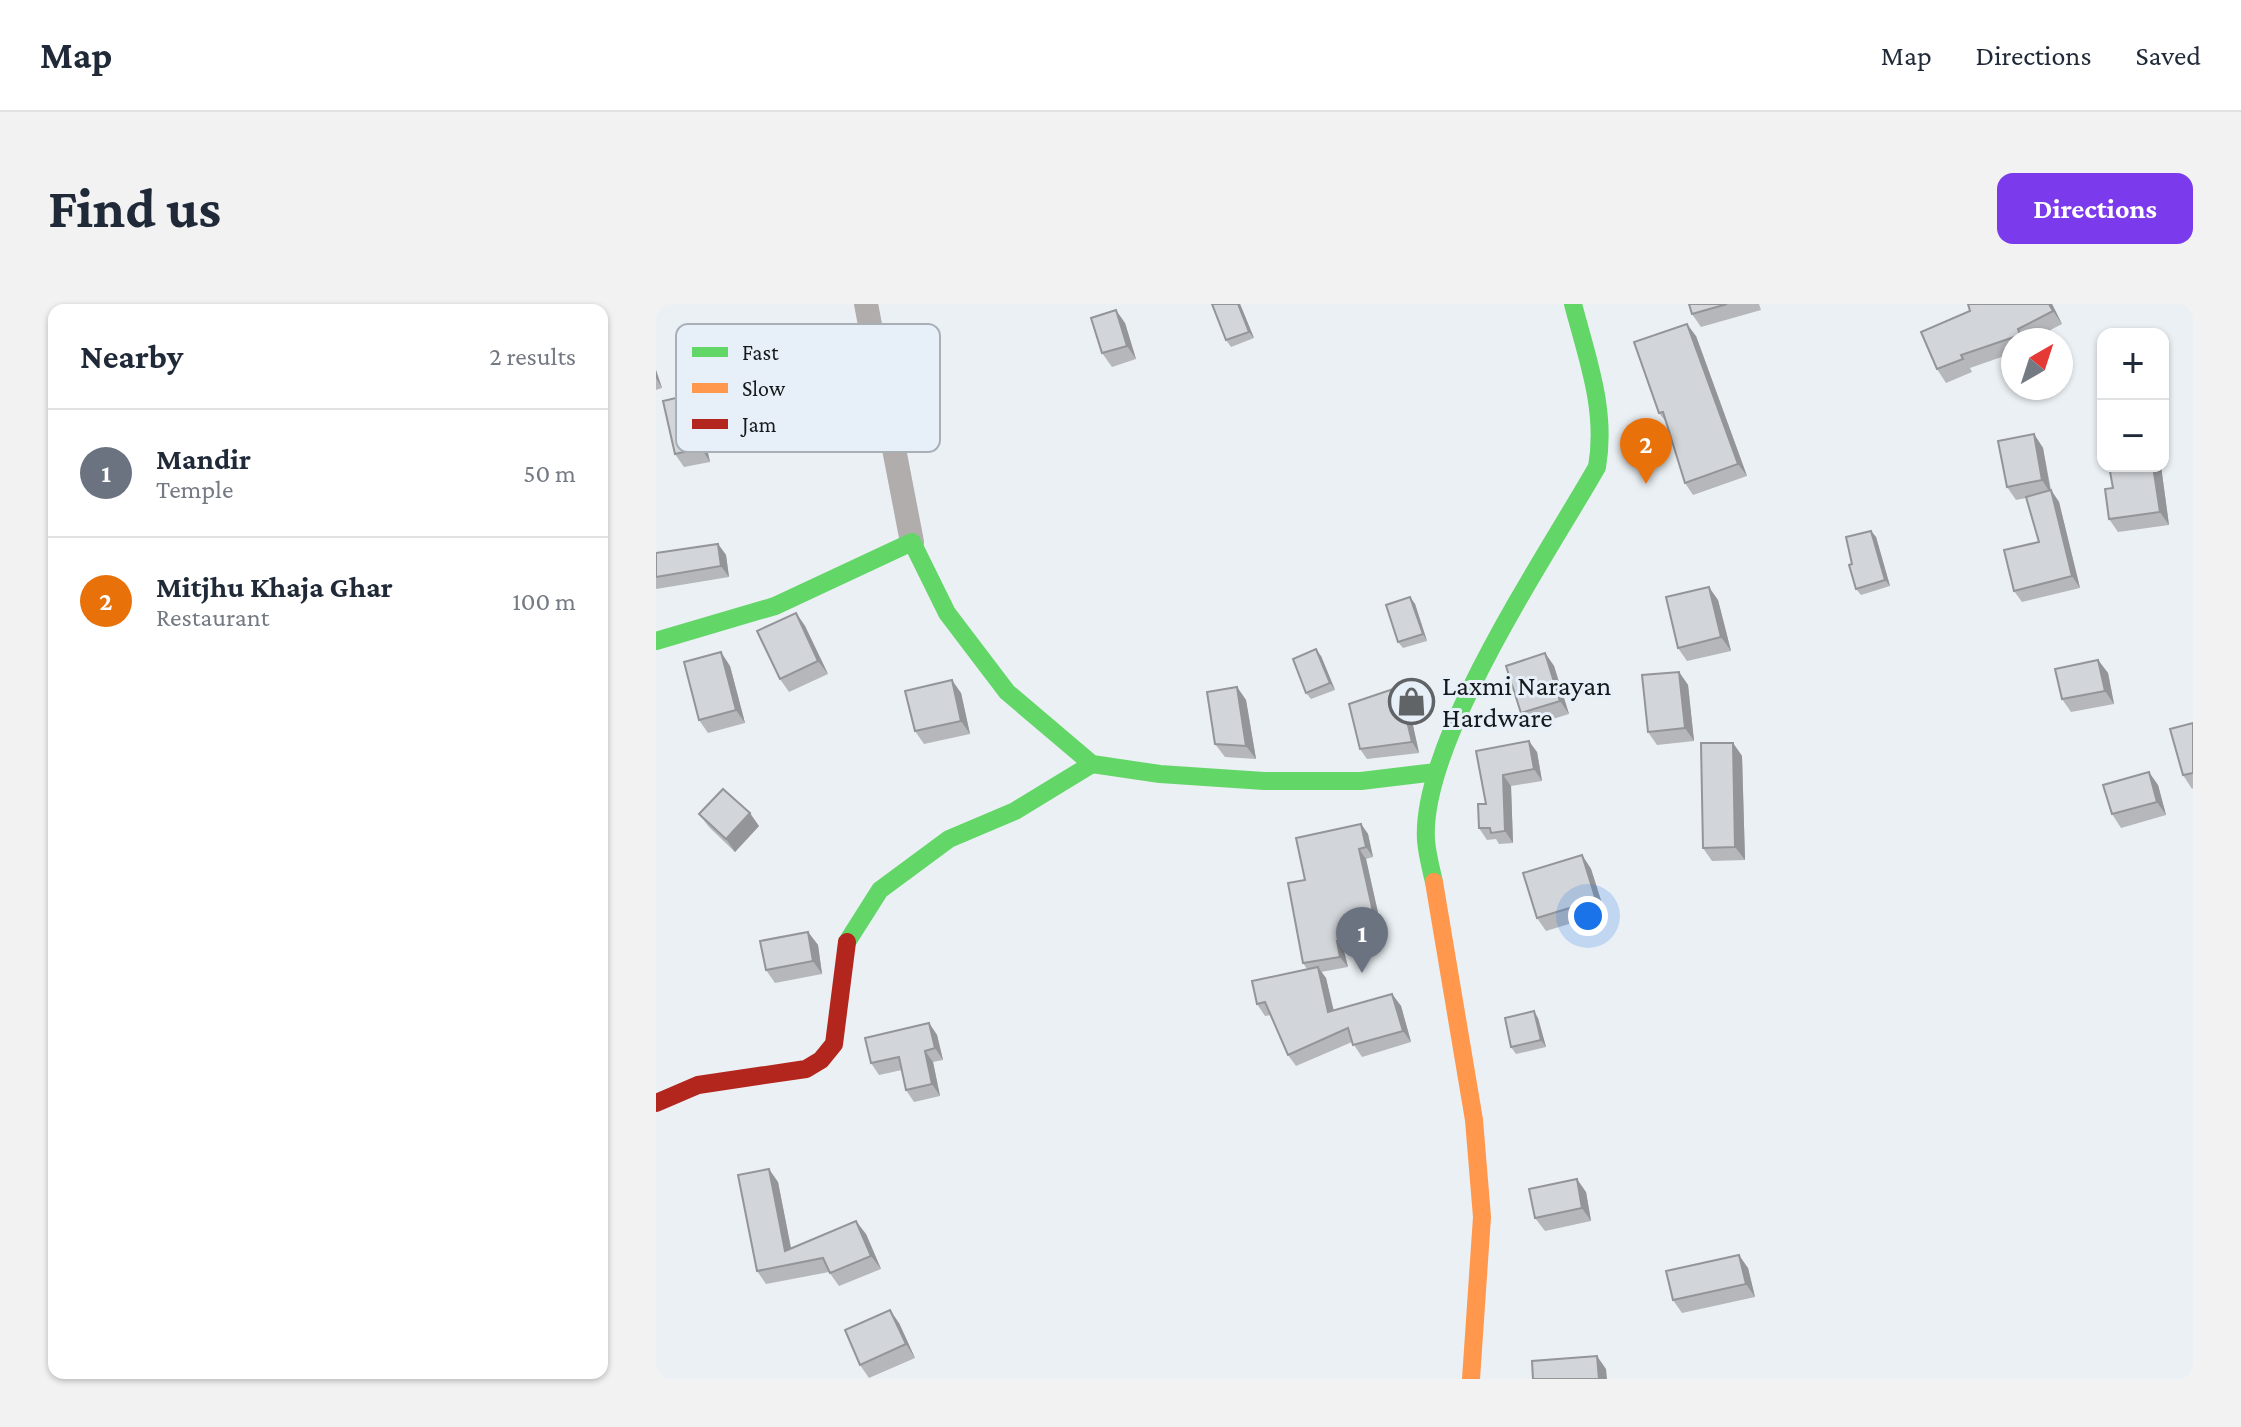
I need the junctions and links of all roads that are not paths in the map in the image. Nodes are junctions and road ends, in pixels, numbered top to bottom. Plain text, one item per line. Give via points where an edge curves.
1 (866, 304) edge
2 (1573, 304) edge
3 (870, 324) edge
4 (895, 452) edge
5 (912, 542) junction
6 (656, 641) edge
7 (1092, 764) junction
8 (1436, 772) junction
9 (656, 1103) edge
10 (1471, 1379) edge

1 - 3 street
2 - 8 street via 1602,424 1597,467 1476,679
4 - 5 street
5 - 6 street via 775,606
5 - 7 street via 947,613 1007,692
7 - 8 street via 1264,781 1361,781
7 - 9 street via 1015,811 949,839 880,890 847,942 834,1044 821,1060 806,1069 698,1085
8 - 10 street via 1426,838 1428,861 1474,1120 1482,1217

